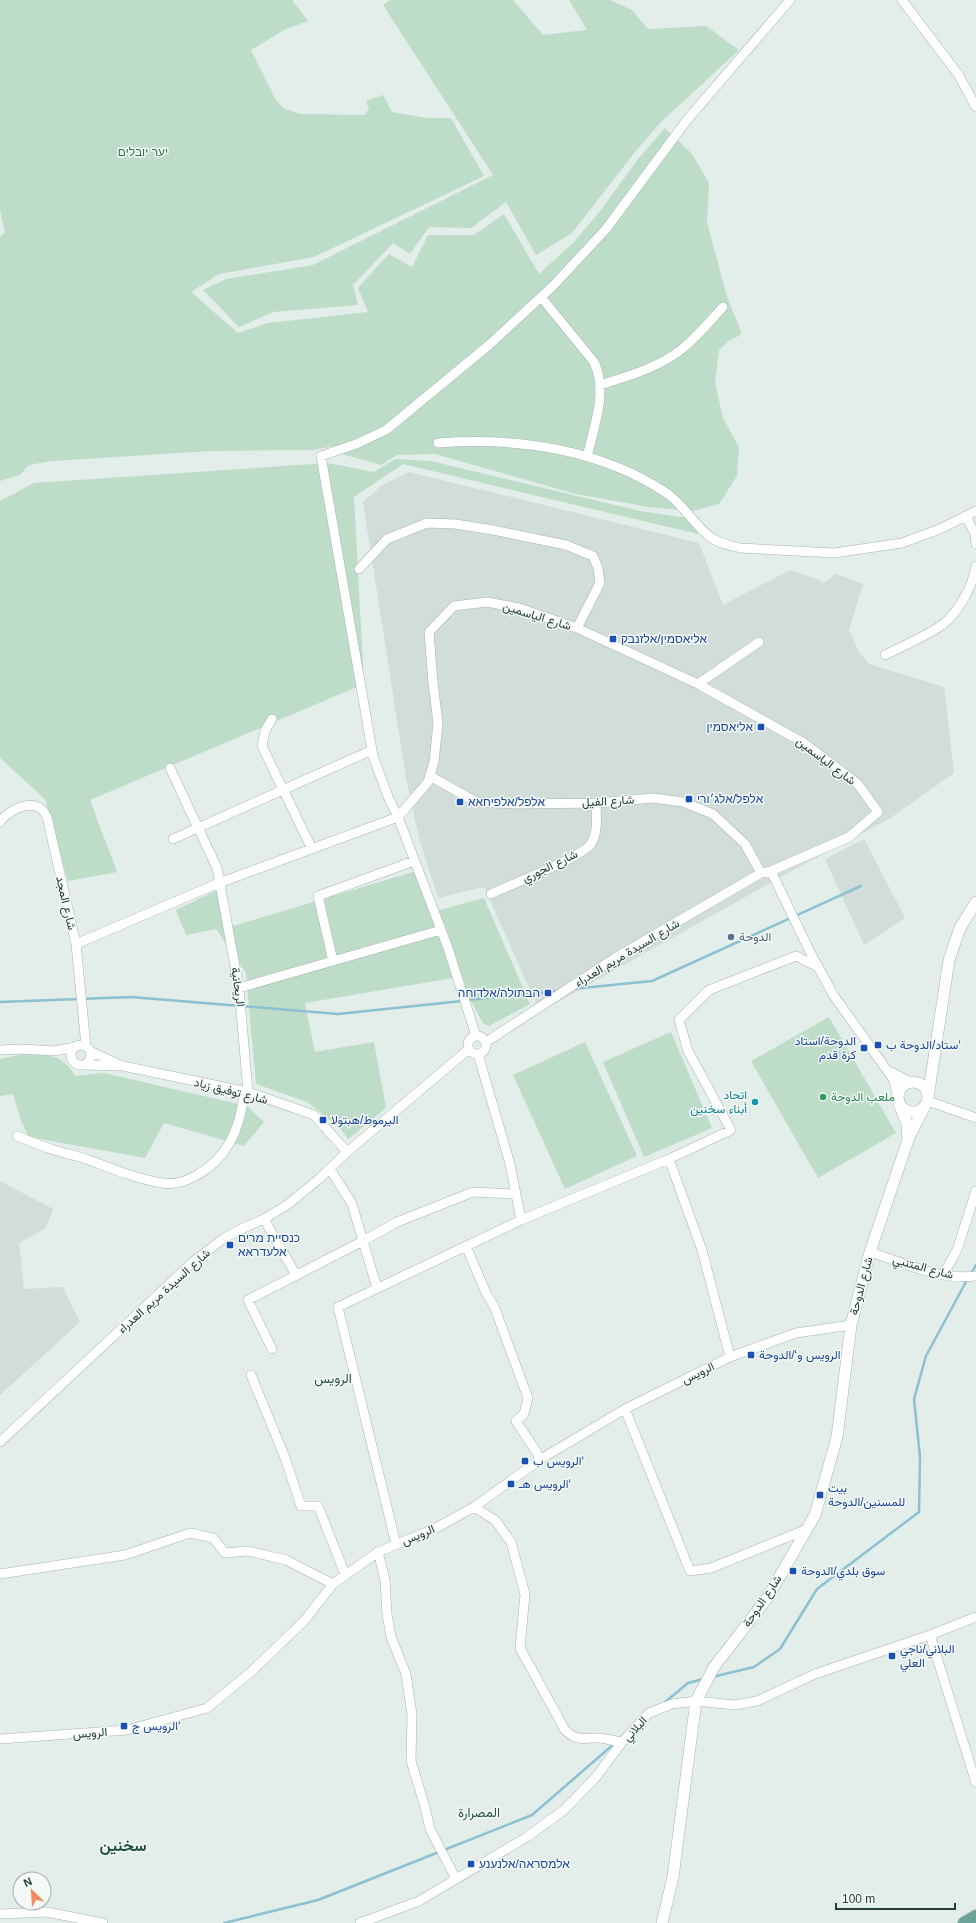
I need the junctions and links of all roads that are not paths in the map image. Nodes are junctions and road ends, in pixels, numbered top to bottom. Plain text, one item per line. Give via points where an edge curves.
1 (790, 0) edge
2 (902, 0) edge
3 (976, 107) edge
4 (541, 297) junction
5 (723, 307) dead end
6 (600, 386) junction
7 (438, 444) dead end
8 (587, 457) junction
9 (976, 511) edge
10 (966, 516) junction
11 (976, 544) edge
12 (976, 566) edge
13 (359, 569) dead end
14 (577, 628) junction
15 (759, 642) dead end
16 (885, 655) dead end
17 (698, 684) junction
18 (272, 719) dead end
19 (372, 750) junction
20 (170, 768) dead end
21 (430, 776) junction
22 (282, 790) junction
23 (596, 803) junction
24 (398, 817) junction
25 (0, 822) edge
26 (198, 828) junction
27 (174, 839) dead end
28 (312, 849) junction
29 (414, 861) junction
30 (771, 871) junction
31 (761, 873) junction
32 (219, 883) junction
33 (491, 894) dead end
34 (976, 902) edge
35 (441, 930) junction
36 (76, 944) junction
37 (333, 961) junction
38 (818, 967) junction
39 (240, 988) junction
40 (476, 1036) junction
41 (486, 1042) junction
42 (76, 1047) junction
43 (88, 1049) junction
44 (469, 1049) junction
45 (0, 1050) edge
46 (53, 1051) junction
47 (478, 1054) junction
48 (934, 1061) junction
49 (74, 1063) junction
50 (85, 1065) junction
51 (123, 1066) junction
52 (888, 1070) junction
53 (914, 1082) junction
54 (246, 1092) junction
55 (927, 1101) junction
56 (899, 1102) junction
57 (976, 1118) edge
58 (17, 1136) dead end
59 (908, 1140) junction
60 (347, 1152) junction
61 (669, 1159) junction
62 (330, 1169) junction
63 (976, 1191) edge
64 (515, 1194) junction
65 (264, 1220) junction
66 (521, 1220) junction
67 (363, 1241) junction
68 (466, 1246) junction
69 (870, 1252) junction
70 (296, 1275) junction
71 (943, 1275) junction
72 (976, 1276) edge
73 (377, 1288) junction
74 (851, 1324) junction
75 (272, 1348) dead end
76 (730, 1357) junction
77 (251, 1375) dead end
78 (625, 1409) junction
79 (0, 1442) edge
80 (541, 1459) junction
81 (474, 1507) junction
82 (805, 1530) junction
83 (396, 1544) junction
84 (378, 1552) junction
85 (0, 1574) edge
86 (345, 1574) junction
87 (333, 1584) junction
88 (976, 1617) edge
89 (930, 1635) junction
90 (696, 1701) junction
91 (0, 1739) edge
92 (622, 1742) junction
93 (974, 1773) edge
94 (976, 1783) edge
95 (456, 1879) junction
96 (0, 1914) edge
97 (976, 1916) edge
98 (97, 1922) edge
99 (360, 1923) edge
100 (662, 1923) edge
101 (964, 1923) edge

1 - 4 street via 687,120 606,229
2 - 3 street via 958,74
4 - 6 street via 594,362 599,373
4 - 19 street via 489,345 386,430 321,456
5 - 6 street via 681,349 642,371
6 - 8 street via 600,398
7 - 8 street via 483,440 520,443 557,448
8 - 10 street via 645,480 683,507 708,536 740,548 834,553 902,543
9 - 10 street
10 - 11 street via 975,534
12 - 16 street via 975,576 960,606 941,627
13 - 14 street via 387,539 427,523 493,530 566,545 593,556 600,583
14 - 17 street, شارع الياسمين
14 - 21 street, شارع الياسمين via 519,608 487,602 454,606 429,632 438,723
15 - 17 street
17 - 30 street, شارع الياسمين via 804,743 857,783 878,812 849,837
18 - 22 street via 262,746
19 - 22 street
19 - 24 street via 388,799
20 - 26 street, الريحانية
21 - 23 street, شارع الفيل via 476,802
21 - 24 street, شارع الياسمين
22 - 26 street
22 - 28 street
23 - 31 street, شارع الفيل via 653,798 683,802 713,814 745,844
23 - 33 street, شارع الجوري via 596,830 590,845 555,866
24 - 28 street
24 - 29 street
25 - 36 street, شارع المجد via 16,809 29,806 38,807 47,817
26 - 27 street
26 - 32 street, الريحانية via 217,868
28 - 32 street
29 - 35 street
29 - 37 street via 318,896
30 - 31 street, شارع السيدة مريم العدراء
30 - 38 street
31 - 41 street, شارع السيدة مريم العدراء via 615,958
32 - 36 street
32 - 39 street, الريحانية
34 - 48 street, شارع الدوحة via 960,928 949,960
35 - 37 street
35 - 40 street
36 - 43 street, شارع المجد
37 - 39 street
38 - 52 street via 844,1012
38 - 61 street via 796,956 759,969 709,990 680,1020 688,1051 731,1130
39 - 54 street, الريحانية
40 - 41 street via 483,1037
40 - 44 street via 469,1040
41 - 47 street via 486,1049
42 - 43 street via 80,1045
42 - 46 street
42 - 49 street via 71,1054
43 - 50 street via 90,1061
43 - 51 street
44 - 47 street
44 - 60 street, شارع السيدة مريم العدراء
45 - 46 street
46 - 49 street
47 - 64 street via 510,1164
48 - 53 street
48 - 55 street, شارع الدوحة
49 - 50 street
50 - 51 street
51 - 54 street, شارع توفيق زياد
52 - 53 street via 894,1075
52 - 56 street via 894,1080
53 - 55 street via 925,1088
53 - 56 street via 902,1086 899,1090
54 - 58 street, الريحانية via 236,1128 219,1159 194,1177 176,1183 162,1183 116,1170
54 - 60 street, شارع توفيق زياد via 314,1115
55 - 56 street via 917,1112 902,1108
55 - 57 street
55 - 59 street, شارع الدوحة
56 - 59 street, شارع الدوحة via 907,1123
59 - 69 street, شارع الدوحة
60 - 62 street, شارع السيدة مريم العدراء
61 - 66 street
61 - 76 street via 702,1250
62 - 65 street, شارع السيدة مريم العدراء via 287,1206
62 - 67 street via 352,1204
63 - 71 street via 957,1250
64 - 66 street
64 - 67 street via 473,1192 397,1222
65 - 70 street
65 - 79 street, شارع السيدة مريم العدراء via 229,1236 194,1261
66 - 68 street
67 - 70 street
67 - 73 street
68 - 73 street
68 - 80 street via 494,1306 528,1398 524,1414 516,1421
69 - 71 street, شارع المتنبي
69 - 74 street, شارع الدوحة
70 - 75 street via 248,1300
71 - 72 street, شارع المتنبي via 964,1278
73 - 83 street via 338,1306
74 - 76 street, الرويس via 796,1333
74 - 82 street, شارع الدوحة via 837,1437 815,1514
76 - 78 street, الرويس
77 - 86 street via 284,1455 300,1506 318,1506
78 - 80 street, الرويس
78 - 82 street via 690,1571 711,1568
80 - 81 street, الرويس
81 - 83 street, الرويس via 436,1528
81 - 92 street via 496,1520 511,1542 525,1594 520,1648 565,1730 574,1738 583,1740 599,1738
82 - 90 street, شارع الدوحة via 768,1597 714,1667
83 - 84 street, الرويس
84 - 86 street, الرويس
84 - 95 street via 385,1580 391,1637 406,1674 412,1715 411,1761 430,1829
85 - 87 street via 125,1555 190,1533 213,1538 225,1553 248,1551 286,1560
86 - 87 street, الرويس
87 - 91 street, الرويس via 304,1621 251,1672 207,1708 127,1730
88 - 89 street, البلاني
89 - 90 street, البلاني via 815,1674 757,1701 735,1705
89 - 93 street
90 - 92 street, البلاني via 672,1704 650,1713
90 - 100 street, شارع الدوحة via 674,1870
92 - 95 street, البلاني via 596,1777 564,1810 527,1837
93 - 94 street
95 - 99 street, البلاني via 419,1901
96 - 98 street via 46,1912
97 - 101 main road

